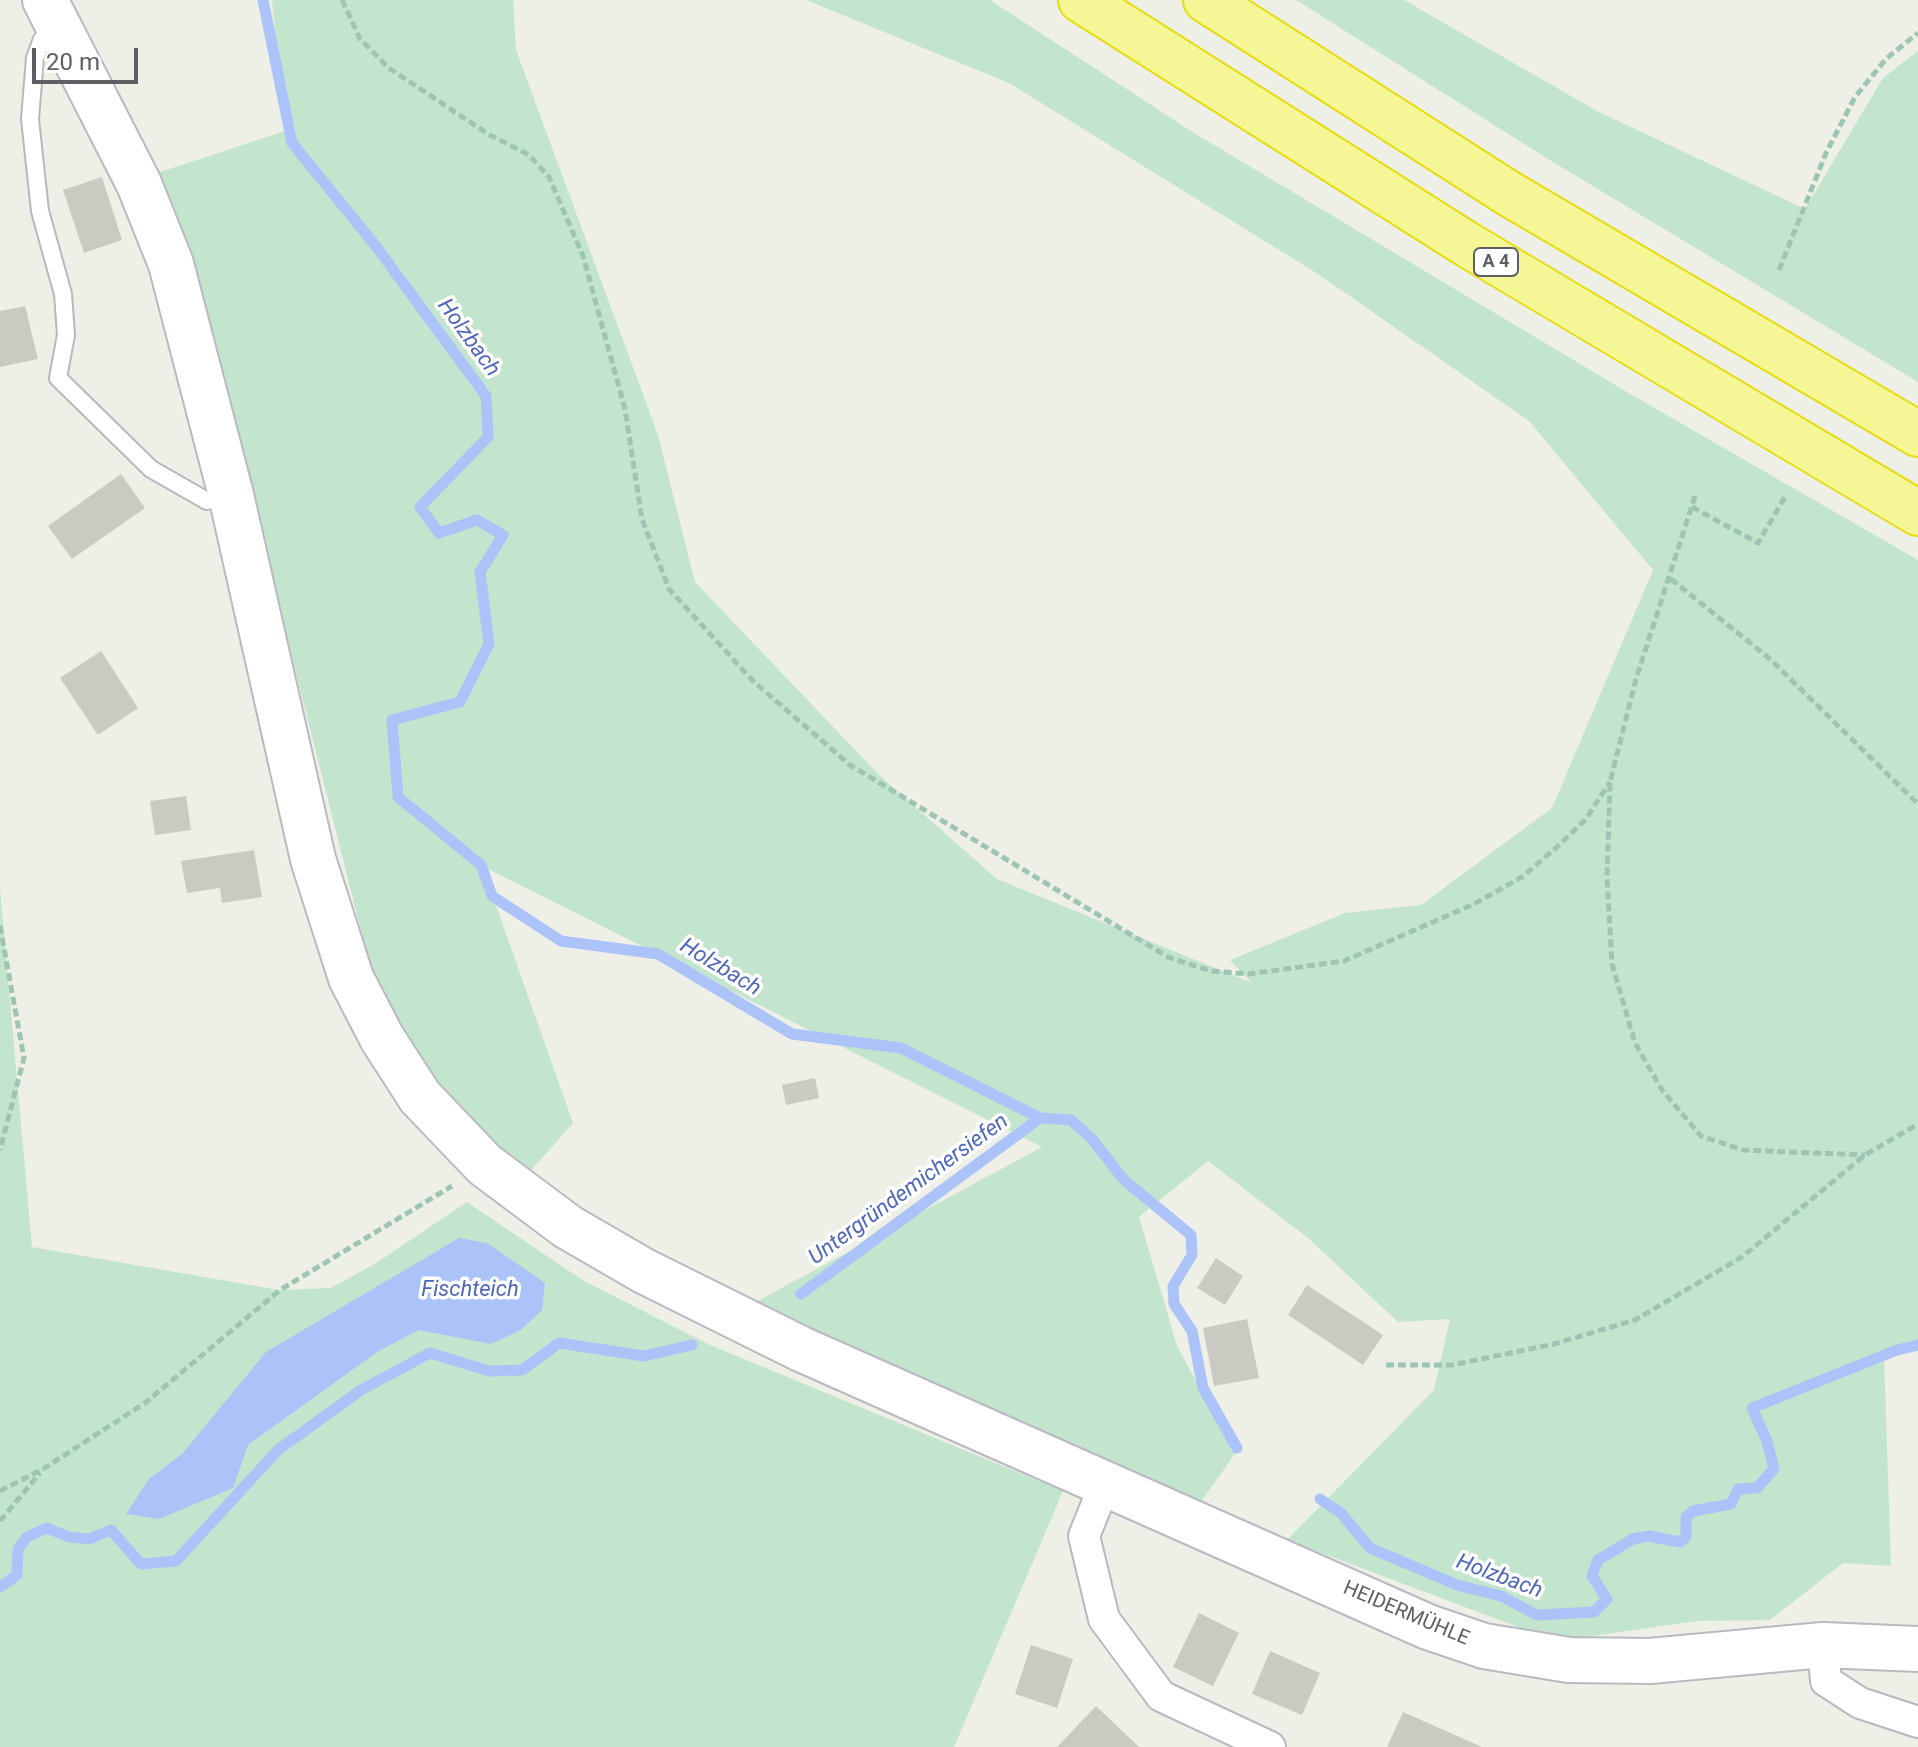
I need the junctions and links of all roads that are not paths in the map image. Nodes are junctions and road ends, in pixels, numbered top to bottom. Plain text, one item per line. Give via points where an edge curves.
1 (1081, 0) edge
2 (1206, 0) edge
3 (52, 15) edge
4 (1918, 434) edge
5 (231, 495) junction
6 (1918, 513) edge
7 (1105, 1484) junction
8 (1823, 1645) junction
9 (1918, 1649) edge
10 (1918, 1722) edge
11 (1270, 1747) edge

1 - 6 highway, A 4 via 1468,245
2 - 4 highway via 1508,193
3 - 5 street, HEIDERMÜHLE via 139,184 171,264
3 - 5 lane via 35,58 30,119 40,211 63,294 66,335 58,378 151,469 207,501
5 - 7 street, HEIDERMÜHLE via 313,859 351,978 420,1097 485,1165 568,1227 644,1271 801,1349
7 - 8 street, HEIDERMÜHLE via 1428,1627 1484,1646 1569,1660 1650,1661
7 - 11 street via 1084,1536 1104,1619 1161,1696
8 - 9 street, HEIDERMÜHLE
8 - 10 street via 1826,1681 1860,1703

